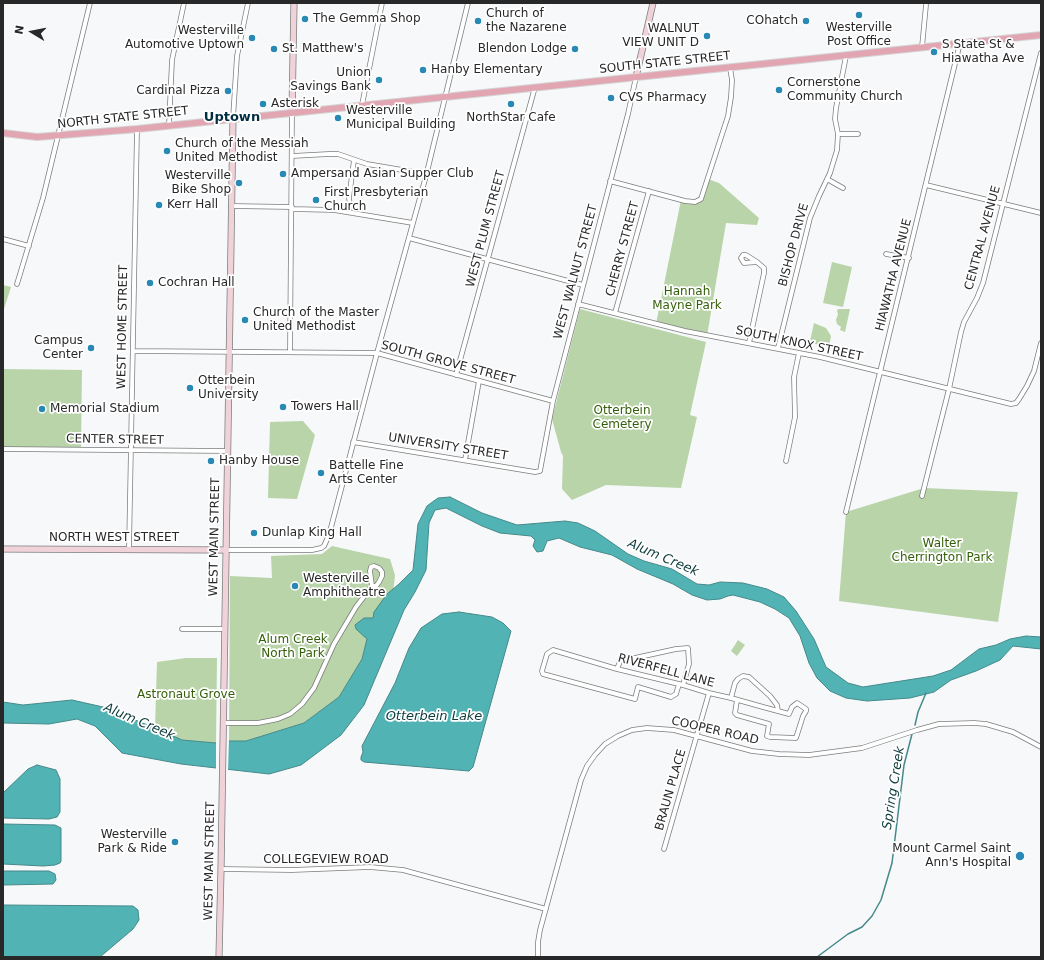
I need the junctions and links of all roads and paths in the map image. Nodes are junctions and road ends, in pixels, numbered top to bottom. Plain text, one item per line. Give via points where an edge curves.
1 (90, 3) edge
2 (184, 3) edge
3 (248, 3) edge
4 (294, 3) edge
5 (382, 3) edge
6 (468, 3) edge
7 (653, 3) edge
8 (926, 5) dead end
9 (1041, 35) edge
10 (960, 43) junction
11 (922, 47) junction
12 (1041, 52) edge
13 (846, 56) junction
14 (730, 68) junction
15 (636, 77) junction
16 (535, 87) junction
17 (446, 96) junction
18 (362, 105) junction
19 (292, 112) junction
20 (232, 118) junction
21 (168, 125) junction
22 (137, 129) junction
23 (3, 133) edge
24 (838, 134) junction
25 (858, 134) dead end
26 (59, 136) junction
27 (292, 156) junction
28 (354, 160) junction
29 (426, 174) junction
30 (827, 179) junction
31 (610, 181) junction
32 (926, 184) junction
33 (843, 188) dead end
34 (649, 191) junction
35 (1003, 203) junction
36 (231, 206) junction
37 (292, 208) junction
38 (349, 212) junction
39 (1041, 213) edge
40 (413, 224) junction
41 (409, 238) junction
42 (3, 239) edge
43 (29, 246) junction
44 (886, 254) dead end
45 (909, 258) junction
46 (488, 260) junction
47 (757, 262) dead end
48 (17, 284) dead end
49 (583, 285) junction
50 (578, 304) junction
51 (616, 313) junction
52 (748, 343) junction
53 (1041, 343) edge
54 (778, 348) junction
55 (133, 351) junction
56 (229, 352) junction
57 (290, 352) junction
58 (377, 353) junction
59 (799, 353) junction
60 (880, 372) junction
61 (456, 375) junction
62 (479, 381) junction
63 (949, 388) junction
64 (553, 401) junction
65 (354, 442) junction
66 (3, 449) edge
67 (131, 450) junction
68 (227, 451) junction
69 (466, 460) junction
70 (786, 461) dead end
71 (539, 472) joint
72 (922, 496) dead end
73 (846, 512) dead end
74 (3, 549) edge
75 (129, 549) junction
76 (225, 550) junction
77 (372, 586) junction
78 (182, 629) dead end
79 (224, 629) junction
80 (617, 669) junction
81 (681, 685) junction
82 (709, 693) junction
83 (730, 698) junction
84 (737, 700) junction
85 (778, 711) junction
86 (223, 723) junction
87 (696, 736) junction
88 (1041, 747) edge
89 (664, 849) dead end
90 (221, 869) junction
91 (546, 910) junction
92 (218, 957) edge
93 (538, 957) edge

1 - 26 street
2 - 21 street via 172,60
3 - 20 street via 237,56
4 - 19 main road
5 - 18 street
6 - 17 street
7 - 15 main road
8 - 11 street
9 - 10 main road, SOUTH STATE STREET
10 - 11 main road, SOUTH STATE STREET
10 - 32 street, HIAWATHA AVENUE
11 - 13 main road, SOUTH STATE STREET
12 - 35 street, CENTRAL AVENUE
13 - 14 main road, SOUTH STATE STREET
13 - 24 street, BISHOP DRIVE via 836,108
14 - 15 main road, SOUTH STATE STREET
14 - 34 street via 732,80 728,116 703,197 699,201 691,202
15 - 16 main road, SOUTH STATE STREET
15 - 31 street, WEST WALNUT STREET
16 - 17 main road, SOUTH STATE STREET
16 - 46 street, WEST PLUM STREET
17 - 18 main road, SOUTH STATE STREET
17 - 29 street
18 - 19 main road, SOUTH STATE STREET
19 - 20 main road, NORTH STATE STREET
19 - 27 street
20 - 21 main road, NORTH STATE STREET
20 - 36 main road, WEST MAIN STREET
21 - 22 main road, NORTH STATE STREET
22 - 26 main road, NORTH STATE STREET
22 - 55 street, WEST HOME STREET
23 - 26 main road, NORTH STATE STREET via 37,137
24 - 25 street
24 - 30 street, BISHOP DRIVE via 837,150
26 - 43 street
27 - 28 street via 338,154
27 - 37 street
28 - 29 street
28 - 38 street
29 - 40 street
30 - 33 street
30 - 54 street, BISHOP DRIVE via 810,218
31 - 34 street
31 - 49 street, WEST WALNUT STREET
32 - 35 street
32 - 45 street, HIAWATHA AVENUE
34 - 51 street, CHERRY STREET
35 - 39 street
35 - 63 street, CENTRAL AVENUE via 983,283 961,332
36 - 37 street
36 - 56 main road, WEST MAIN STREET
37 - 38 street
37 - 57 street
38 - 40 street
40 - 41 street
41 - 46 street
41 - 58 street
42 - 43 street
43 - 48 street
44 - 45 street
45 - 60 street, HIAWATHA AVENUE
46 - 49 street
46 - 61 street, WEST PLUM STREET
47 - 52 street via 764,268 764,273
49 - 50 street, WEST WALNUT STREET
50 - 51 street, SOUTH KNOX STREET
50 - 64 street, WEST WALNUT STREET
51 - 52 street, SOUTH KNOX STREET via 684,331
52 - 54 street, SOUTH KNOX STREET
53 - 63 street, SOUTH KNOX STREET via 1032,376 1016,403 1011,404
54 - 59 street, SOUTH KNOX STREET
55 - 56 street, SOUTH GROVE STREET
55 - 67 street, WEST HOME STREET
56 - 57 street, SOUTH GROVE STREET
56 - 68 main road, WEST MAIN STREET
57 - 58 street, SOUTH GROVE STREET
58 - 61 street, SOUTH GROVE STREET
58 - 65 street
59 - 60 street, SOUTH KNOX STREET
59 - 70 street via 794,377 796,417
60 - 63 street, SOUTH KNOX STREET
60 - 73 street, HIAWATHA AVENUE
61 - 62 street, SOUTH GROVE STREET
62 - 64 street, SOUTH GROVE STREET
62 - 69 street
63 - 72 street, CENTRAL AVENUE
64 - 71 street, WEST WALNUT STREET
65 - 69 street, UNIVERSITY STREET
65 - 76 street via 324,546 312,550
66 - 67 street, CENTER STREET
67 - 68 street, CENTER STREET
67 - 75 street, WEST HOME STREET
68 - 76 main road, WEST MAIN STREET
69 - 71 street, UNIVERSITY STREET
74 - 75 main road, NORTH WEST STREET
75 - 76 main road, NORTH WEST STREET
76 - 79 main road, WEST MAIN STREET
77 - 77 street via 376,586 382,576 379,568 374,566 370,571
77 - 86 street via 334,644 314,688 302,704 290,714 278,719 258,723
78 - 79 street
79 - 86 main road, WEST MAIN STREET
80 - 81 street, RIVERFELL LANE
80 - 81 street via 621,659 625,657 635,658 688,648 689,664
80 - 81 street, RIVERFELL LANE via 553,650 547,654 542,670 543,674 635,699 638,687 671,697
81 - 82 street, RIVERFELL LANE
82 - 83 street, RIVERFELL LANE
82 - 87 street, BRAUN PLACE
83 - 84 street, RIVERFELL LANE
83 - 85 street via 738,678 749,677 770,696
84 - 85 street, RIVERFELL LANE
84 - 85 street, RIVERFELL LANE via 737,715 769,724 767,736 796,738 806,709 795,703 789,714
86 - 90 main road, WEST MAIN STREET
87 - 88 street, COOPER ROAD via 752,751 809,755 862,748 939,724 974,723 1013,732
87 - 89 street, BRAUN PLACE
87 - 91 street, COOPER ROAD via 674,730 632,730 605,744 595,755 581,780
90 - 91 street, COLLEGEVIEW ROAD via 370,867 403,870
90 - 92 main road, WEST MAIN STREET
91 - 93 street, COOPER ROAD via 538,942

